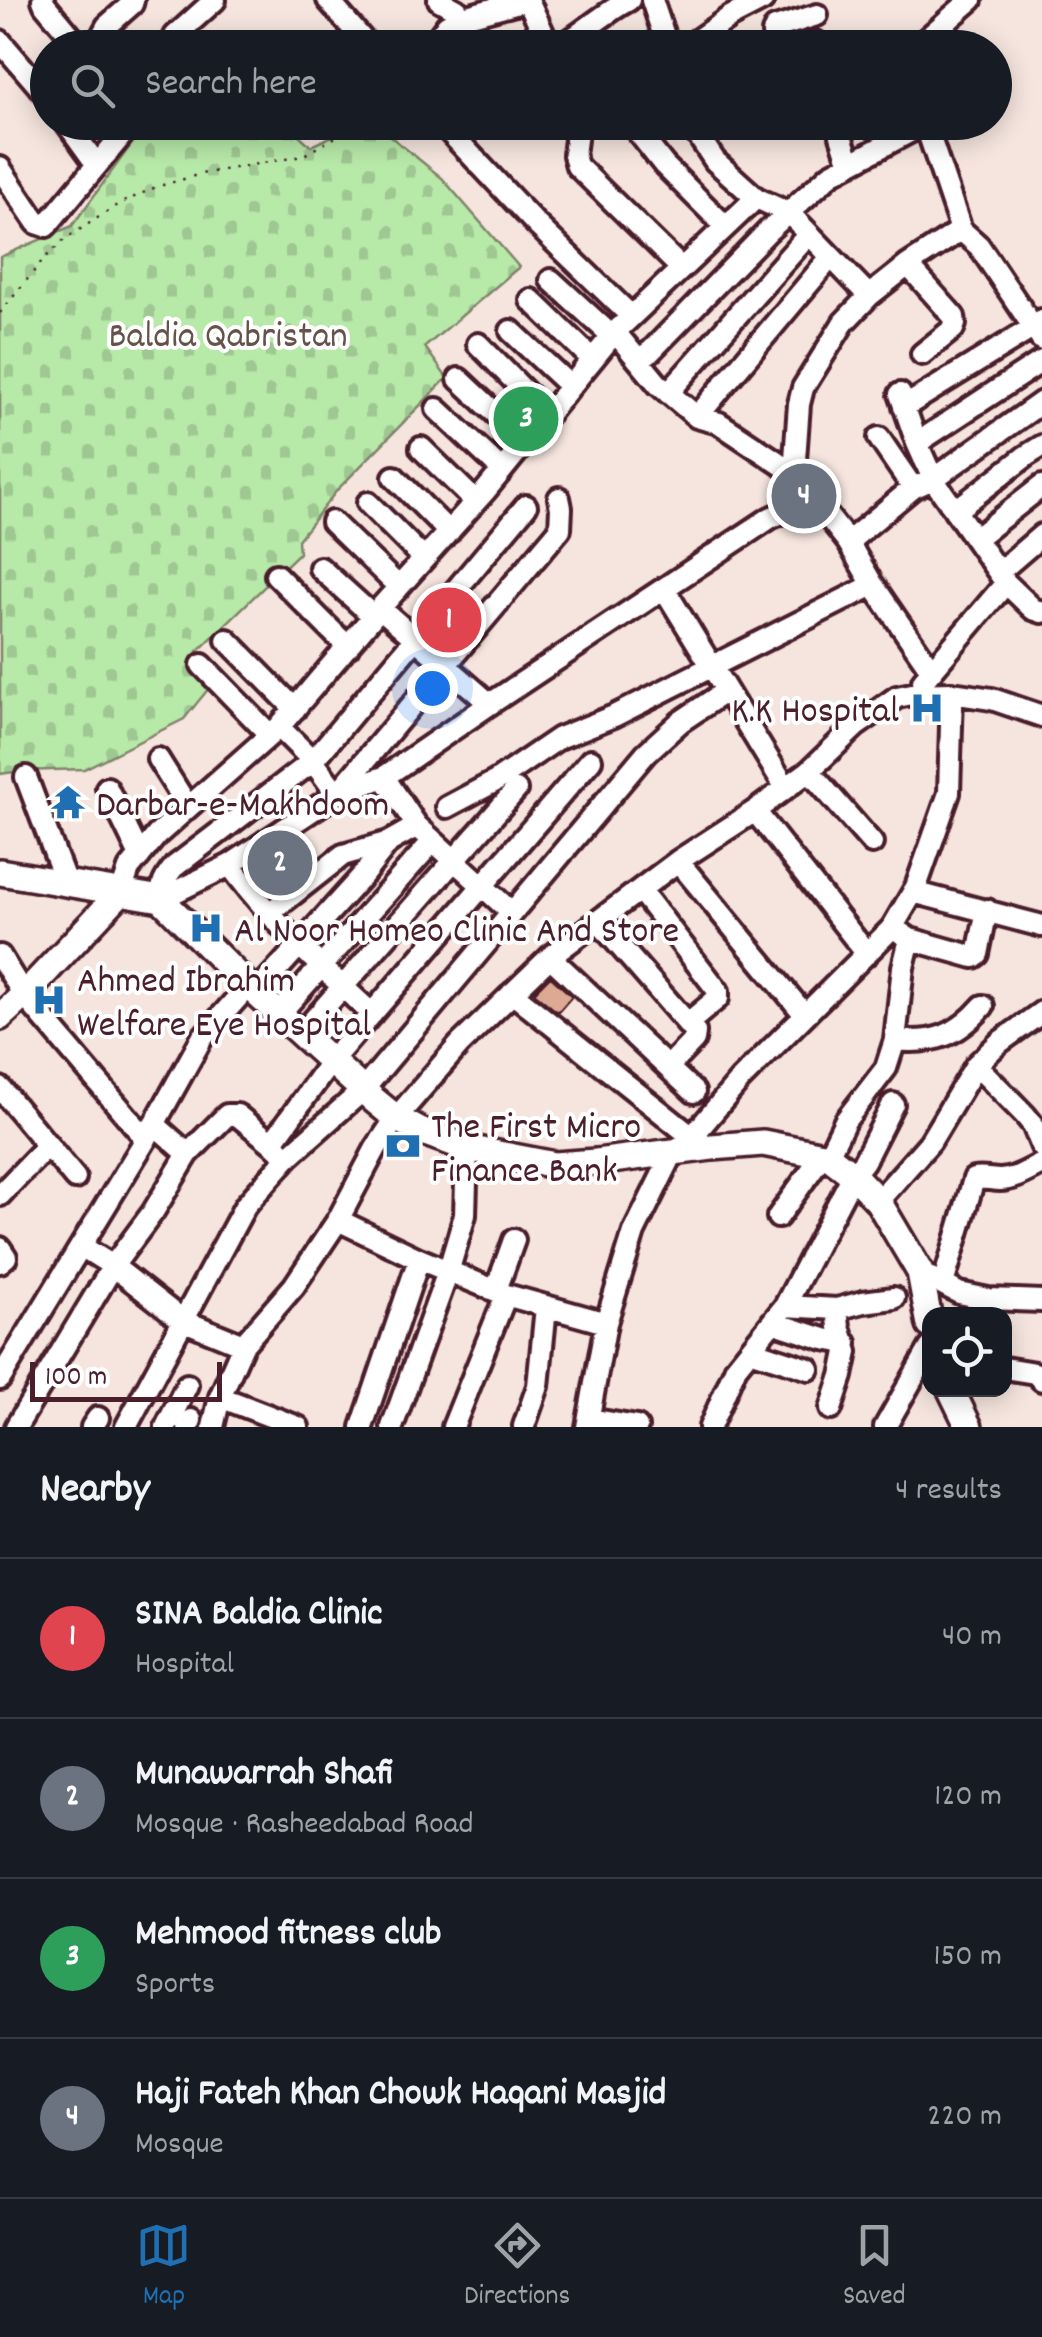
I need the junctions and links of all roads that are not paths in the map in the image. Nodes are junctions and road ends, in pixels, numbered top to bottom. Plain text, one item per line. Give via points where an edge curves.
1 (44, 0) edge
2 (133, 0) edge
3 (328, 0) edge
4 (527, 0) edge
5 (630, 0) edge
6 (652, 0) edge
7 (763, 0) edge
8 (971, 0) edge
9 (208, 2) edge
10 (496, 4) edge
11 (453, 7) edge
12 (817, 14) dead end
13 (67, 30) edge
14 (105, 30) edge
15 (180, 30) edge
16 (354, 30) edge
17 (443, 30) edge
18 (541, 30) edge
19 (588, 30) edge
20 (662, 30) edge
21 (711, 30) edge
22 (775, 30) edge
23 (937, 30) edge
24 (0, 41) edge
25 (30, 76) edge
26 (79, 140) edge
27 (119, 140) edge
28 (457, 140) edge
29 (576, 140) edge
30 (645, 140) edge
31 (702, 140) edge
32 (841, 140) edge
33 (895, 140) edge
34 (931, 140) edge
35 (850, 164) junction
36 (97, 166) junction
37 (0, 168) edge
38 (756, 198) junction
39 (789, 213) junction
40 (725, 226) junction
41 (961, 230) junction
42 (809, 234) junction
43 (831, 257) junction
44 (908, 266) junction
45 (681, 268) junction
46 (551, 280) dead end
47 (868, 296) junction
48 (531, 300) dead end
49 (631, 316) junction
50 (1039, 329) edge
51 (511, 331) dead end
52 (614, 334) junction
53 (478, 344) dead end
54 (922, 354) dead end
55 (592, 359) junction
56 (638, 360) junction
57 (1042, 361) edge
58 (459, 380) dead end
59 (570, 386) junction
60 (668, 393) junction
61 (1042, 402) edge
62 (437, 409) dead end
63 (547, 414) junction
64 (697, 417) junction
65 (880, 438) dead end
66 (525, 441) junction
67 (917, 443) junction
68 (1042, 446) edge
69 (421, 448) dead end
70 (502, 470) junction
71 (794, 473) junction
72 (394, 477) dead end
73 (933, 479) junction
74 (1042, 486) edge
75 (912, 488) junction
76 (559, 498) dead end
77 (814, 499) junction
78 (475, 502) junction
79 (368, 503) dead end
80 (526, 506) dead end
81 (956, 511) junction
82 (332, 522) dead end
83 (448, 532) junction
84 (1042, 536) edge
85 (975, 539) junction
86 (848, 542) junction
87 (424, 559) junction
88 (320, 568) dead end
89 (276, 575) dead end
90 (1003, 578) junction
91 (873, 585) junction
92 (399, 587) junction
93 (665, 590) junction
94 (377, 612) junction
95 (1042, 612) edge
96 (416, 638) junction
97 (227, 640) dead end
98 (348, 647) junction
99 (202, 664) dead end
100 (445, 664) junction
101 (711, 667) junction
102 (932, 671) junction
103 (726, 692) junction
104 (952, 693) junction
105 (912, 694) junction
106 (490, 704) junction
107 (295, 709) junction
108 (1042, 716) edge
109 (274, 731) junction
110 (158, 759) dead end
111 (591, 760) dead end
112 (313, 761) junction
113 (809, 771) junction
114 (26, 777) dead end
115 (384, 777) junction
116 (107, 788) dead end
117 (786, 788) junction
118 (516, 790) dead end
119 (337, 794) junction
120 (188, 807) junction
121 (447, 807) dead end
122 (755, 811) junction
123 (417, 826) junction
124 (433, 841) junction
125 (389, 842) junction
126 (872, 843) dead end
127 (140, 856) junction
128 (455, 861) junction
129 (678, 861) junction
130 (230, 865) junction
131 (0, 872) edge
132 (66, 883) junction
133 (483, 886) junction
134 (640, 890) junction
135 (120, 892) junction
136 (913, 892) junction
137 (161, 899) junction
138 (986, 910) junction
139 (511, 912) junction
140 (268, 914) junction
141 (598, 921) junction
142 (1042, 926) edge
143 (901, 934) junction
144 (298, 945) junction
145 (866, 954) junction
146 (0, 956) edge
147 (550, 956) junction
148 (320, 966) junction
149 (342, 987) junction
150 (252, 990) junction
151 (512, 993) junction
152 (24, 995) junction
153 (983, 1006) dead end
154 (1042, 1012) edge
155 (279, 1014) junction
156 (372, 1014) junction
157 (806, 1015) junction
158 (0, 1016) edge
159 (688, 1024) junction
160 (301, 1034) junction
161 (895, 1040) junction
162 (331, 1060) junction
163 (976, 1065) junction
164 (668, 1068) junction
165 (0, 1088) edge
166 (363, 1090) junction
167 (694, 1092) dead end
168 (892, 1104) dead end
169 (396, 1118) junction
170 (150, 1132) junction
171 (48, 1145) junction
172 (682, 1145) junction
173 (1042, 1147) edge
174 (468, 1148) junction
175 (280, 1149) junction
176 (188, 1154) junction
177 (826, 1155) junction
178 (1042, 1164) edge
179 (852, 1175) junction
180 (74, 1178) dead end
181 (0, 1196) edge
182 (878, 1201) junction
183 (778, 1217) dead end
184 (338, 1220) junction
185 (514, 1240) dead end
186 (81, 1246) junction
187 (0, 1248) edge
188 (418, 1258) junction
189 (0, 1262) edge
190 (113, 1266) junction
191 (449, 1270) junction
192 (932, 1278) junction
193 (501, 1293) junction
194 (894, 1298) dead end
195 (1042, 1302) edge
196 (546, 1307) junction
197 (931, 1307) edge
198 (837, 1309) junction
199 (779, 1314) junction
200 (182, 1320) junction
201 (606, 1323) junction
202 (846, 1343) junction
203 (243, 1345) junction
204 (750, 1350) junction
205 (922, 1362) edge
206 (1012, 1368) edge
207 (809, 1369) dead end
208 (1040, 1370) edge
209 (0, 1379) edge
210 (186, 1384) dead end
211 (220, 1396) junction
212 (954, 1397) edge
213 (831, 1410) dead end
214 (588, 1423) edge
215 (524, 1426) edge
216 (16, 1427) edge
217 (126, 1427) edge
218 (166, 1427) edge
219 (213, 1427) edge
220 (298, 1427) edge
221 (362, 1427) edge
222 (392, 1427) edge
223 (454, 1427) edge
224 (637, 1427) edge
225 (710, 1427) edge
226 (884, 1427) edge
227 (969, 1427) edge

1 - 13 street
2 - 14 street
3 - 16 street
4 - 10 street
4 - 18 street
5 - 19 street
6 - 20 street
7 - 21 street
8 - 23 street
9 - 15 street
10 - 11 street
11 - 17 street
12 - 22 street
24 - 25 street
26 - 36 street
27 - 36 street
28 - 49 street
29 - 45 street via 577,166
30 - 40 street
31 - 38 street
32 - 35 street
33 - 35 street
34 - 41 street
35 - 39 street
36 - 37 street via 46,226
38 - 39 street
38 - 40 street
39 - 42 street
39 - 56 street
40 - 45 street
41 - 44 street
41 - 50 street
42 - 43 street
42 - 60 street
43 - 47 street
43 - 64 street
44 - 47 street
44 - 54 street via 956,324
45 - 49 street
46 - 52 street
47 - 71 street via 803,388
48 - 55 street
49 - 52 street
50 - 67 street via 902,401
51 - 59 street
52 - 55 street
52 - 56 street
53 - 63 street
55 - 59 street
56 - 60 street
57 - 67 street
58 - 66 street
59 - 63 street
60 - 64 street
61 - 73 street
62 - 70 street
63 - 66 street
64 - 71 street
65 - 75 street
66 - 70 street
67 - 73 street
68 - 81 street
69 - 78 street
70 - 78 street
71 - 77 street
72 - 83 street
73 - 75 street
73 - 81 street
74 - 85 street
75 - 86 street
76 - 100 street via 560,528
77 - 86 street
77 - 93 street via 770,518
78 - 83 street
79 - 87 street
80 - 96 street
81 - 85 street
82 - 92 street
83 - 87 street
84 - 90 street
85 - 90 street
86 - 91 street
87 - 92 street
88 - 94 street
89 - 98 street
90 - 95 street via 1032,610
90 - 102 street
91 - 101 street
91 - 102 street
92 - 94 street
93 - 101 street
93 - 106 street
94 - 96 street
94 - 98 street
96 - 100 street
96 - 112 street
97 - 107 street
98 - 107 street
99 - 109 street
100 - 106 street
100 - 119 street
101 - 103 street
101 - 121 street via 560,738
102 - 105 street
103 - 117 street
103 - 139 street via 646,753
104 - 105 street
104 - 108 street
104 - 136 street via 949,794
105 - 113 street via 856,726
106 - 115 street
107 - 109 street
109 - 112 street
109 - 120 street
110 - 120 street
111 - 133 street
112 - 119 street
112 - 137 street via 174,867
113 - 117 street
113 - 126 street
114 - 132 street
115 - 119 street
115 - 123 street
116 - 127 street
117 - 122 street
118 - 128 street
119 - 130 street
120 - 127 street
122 - 129 street
122 - 145 street
123 - 124 street
123 - 125 street
124 - 128 street
124 - 148 street
125 - 140 street via 344,855
125 - 144 street
127 - 135 street
128 - 133 street
128 - 149 street
129 - 134 street
129 - 157 street
130 - 137 street
130 - 140 street
131 - 132 main road
132 - 135 main road
133 - 139 street
133 - 156 street
134 - 141 street
134 - 159 street via 718,991
135 - 137 main road
135 - 152 main road
136 - 138 street
136 - 143 street
137 - 150 main road
138 - 142 street
138 - 143 street via 974,957
139 - 166 street
140 - 144 street
141 - 147 street
141 - 159 street
143 - 145 street
143 - 161 street
144 - 148 street
144 - 150 street
145 - 157 street
146 - 152 street
147 - 151 street
147 - 164 street
148 - 149 street
148 - 155 street
149 - 156 street
149 - 160 street
150 - 155 main road
150 - 170 street via 202,1038
151 - 169 street
151 - 172 street
152 - 158 main road
152 - 170 street
153 - 161 street via 935,1040
154 - 163 street
155 - 160 main road
156 - 162 street
157 - 172 street
159 - 164 street via 694,1040
160 - 162 main road
161 - 177 street via 886,1068
162 - 166 main road
162 - 175 street
163 - 173 street via 1025,1115
163 - 182 street via 930,1142
164 - 167 street
165 - 171 street
166 - 169 main road
166 - 175 street
168 - 179 street
169 - 174 main road
169 - 184 street
170 - 176 street
170 - 186 street
171 - 180 street
171 - 181 street
172 - 174 main road via 555,1164
172 - 177 main road via 763,1143
172 - 201 street via 634,1232
174 - 191 street via 465,1215
175 - 176 street via 232,1114
175 - 200 street
176 - 190 street
177 - 179 main road
177 - 183 street
178 - 192 street via 1012,1179 974,1179
179 - 182 main road
179 - 199 street
182 - 192 main road
184 - 188 street
184 - 203 street
185 - 193 street
186 - 190 street
186 - 209 street
187 - 189 street via 6,1257
188 - 191 street
188 - 221 street
190 - 200 street
190 - 216 street
191 - 193 street
191 - 222 street
192 - 195 street via 959,1293
192 - 197 main road
193 - 196 street
193 - 223 street
194 - 198 street
196 - 201 street
196 - 215 street via 538,1386
198 - 199 street
198 - 202 street
199 - 202 street via 824,1339
199 - 204 street
200 - 203 street
200 - 217 street
201 - 214 street
202 - 213 street
203 - 211 street
204 - 207 street
204 - 225 street
205 - 226 street
206 - 208 street
210 - 218 street
211 - 219 street
211 - 220 street
212 - 227 main road
214 - 224 street

